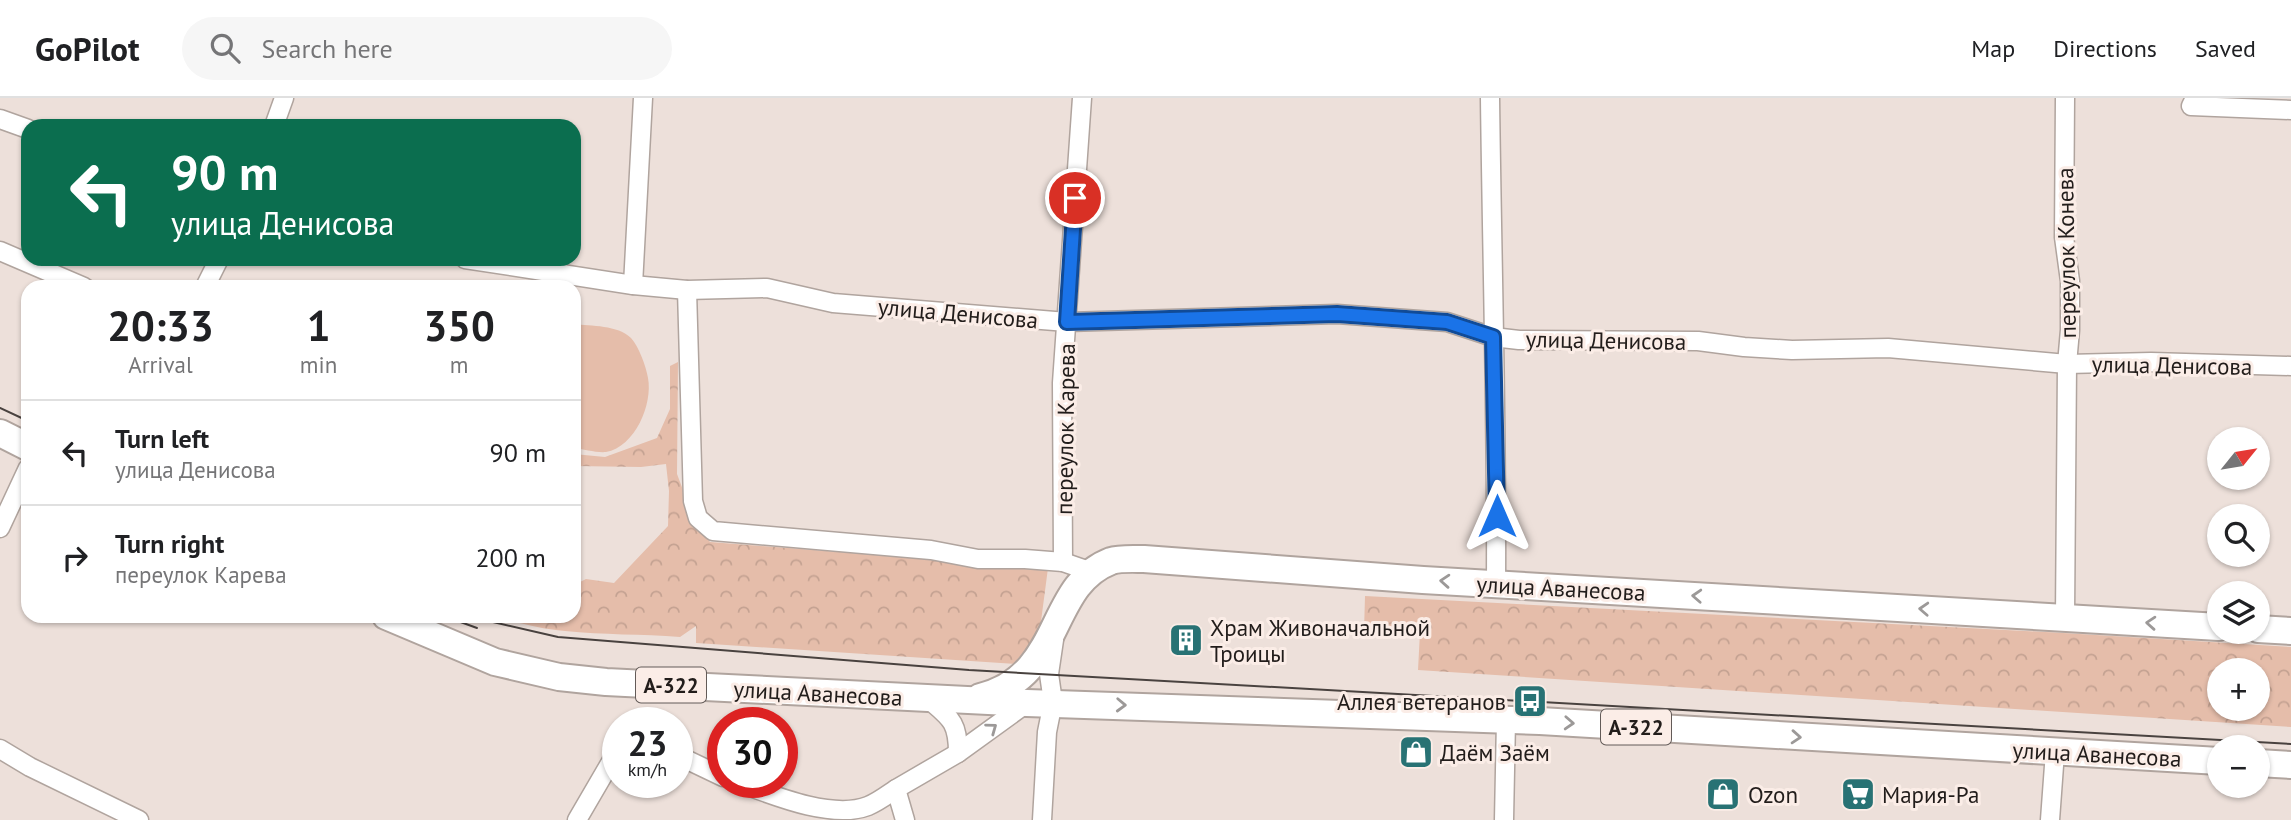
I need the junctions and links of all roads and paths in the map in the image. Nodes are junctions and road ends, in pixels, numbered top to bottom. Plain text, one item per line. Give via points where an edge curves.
1 (284, 98) edge
2 (643, 98) edge
3 (1082, 98) edge
4 (1490, 98) edge
5 (2065, 98) edge
6 (2193, 102) edge
7 (2291, 110) edge
8 (0, 119) edge
9 (276, 119) edge
10 (21, 126) edge
11 (0, 251) edge
12 (21, 260) edge
13 (35, 266) edge
14 (510, 266) edge
15 (68, 280) edge
16 (633, 285) junction
17 (687, 290) junction
18 (1067, 322) junction
19 (1493, 337) junction
20 (2067, 364) junction
21 (2291, 366) edge
22 (0, 433) edge
23 (21, 444) edge
24 (21, 483) edge
25 (0, 528) edge
26 (1063, 562) junction
27 (1092, 572) junction
28 (1496, 584) junction
29 (2065, 617) junction
30 (1058, 620) junction
31 (403, 623) edge
32 (2207, 626) edge
33 (2270, 630) edge
34 (2291, 631) edge
35 (927, 698) junction
36 (968, 700) junction
37 (1040, 703) junction
38 (1506, 720) junction
39 (0, 750) edge
40 (2055, 752) junction
41 (958, 753) junction
42 (2207, 760) edge
43 (2270, 764) edge
44 (2291, 765) edge
45 (602, 779) edge
46 (896, 789) junction
47 (780, 798) edge
48 (139, 820) edge
49 (577, 820) edge
50 (905, 820) edge
51 (1042, 820) edge
52 (1504, 820) edge
53 (2050, 820) edge

1 - 9 street
2 - 16 street
3 - 18 street, переулок Карева
4 - 19 street
5 - 20 street, переулок Конева via 2064,237 2070,281
6 - 7 street
8 - 10 street
11 - 12 street
13 - 15 street
14 - 16 street, улица Денисова
16 - 17 street, улица Денисова
17 - 18 street, улица Денисова via 767,288 833,303
17 - 26 street via 693,501 698,518 713,531 930,550 978,559
18 - 19 street, улица Денисова via 1337,314 1447,322
18 - 26 street, переулок Карева via 1062,383
19 - 20 street, улица Денисова via 1698,341 1792,350 1888,348
19 - 28 street
20 - 21 street, улица Денисова
20 - 29 street, переулок Конева
22 - 23 highway
24 - 25 street
26 - 27 street
28 -> 27 highway, улица Аванесова / А-322 via 1144,559 1113,560
27 - 30 highway, улица Аванесова / А-322
29 -> 28 highway, улица Аванесова / А-322
32 -> 29 highway, улица Аванесова / А-322
30 - 36 highway, улица Аванесова / А-322 via 1042,654 1026,673 992,694
30 - 37 street
31 - 35 highway, улица Аванесова / А-322 via 495,662 559,677
33 - 34 highway
35 - 36 highway, улица Аванесова / А-322
35 - 41 street via 950,718 958,734
36 - 37 highway, улица Аванесова / А-322
37 -> 38 highway, улица Аванесова / А-322
41 -> 37 street
37 - 51 street via 1047,732
38 -> 40 highway, улица Аванесова / А-322
38 - 52 street
39 - 48 street
40 - 42 highway, улица Аванесова / А-322
40 - 53 street
41 - 46 street
43 - 44 highway
45 - 49 street
46 - 47 street via 867,807 801,806
46 - 50 street

